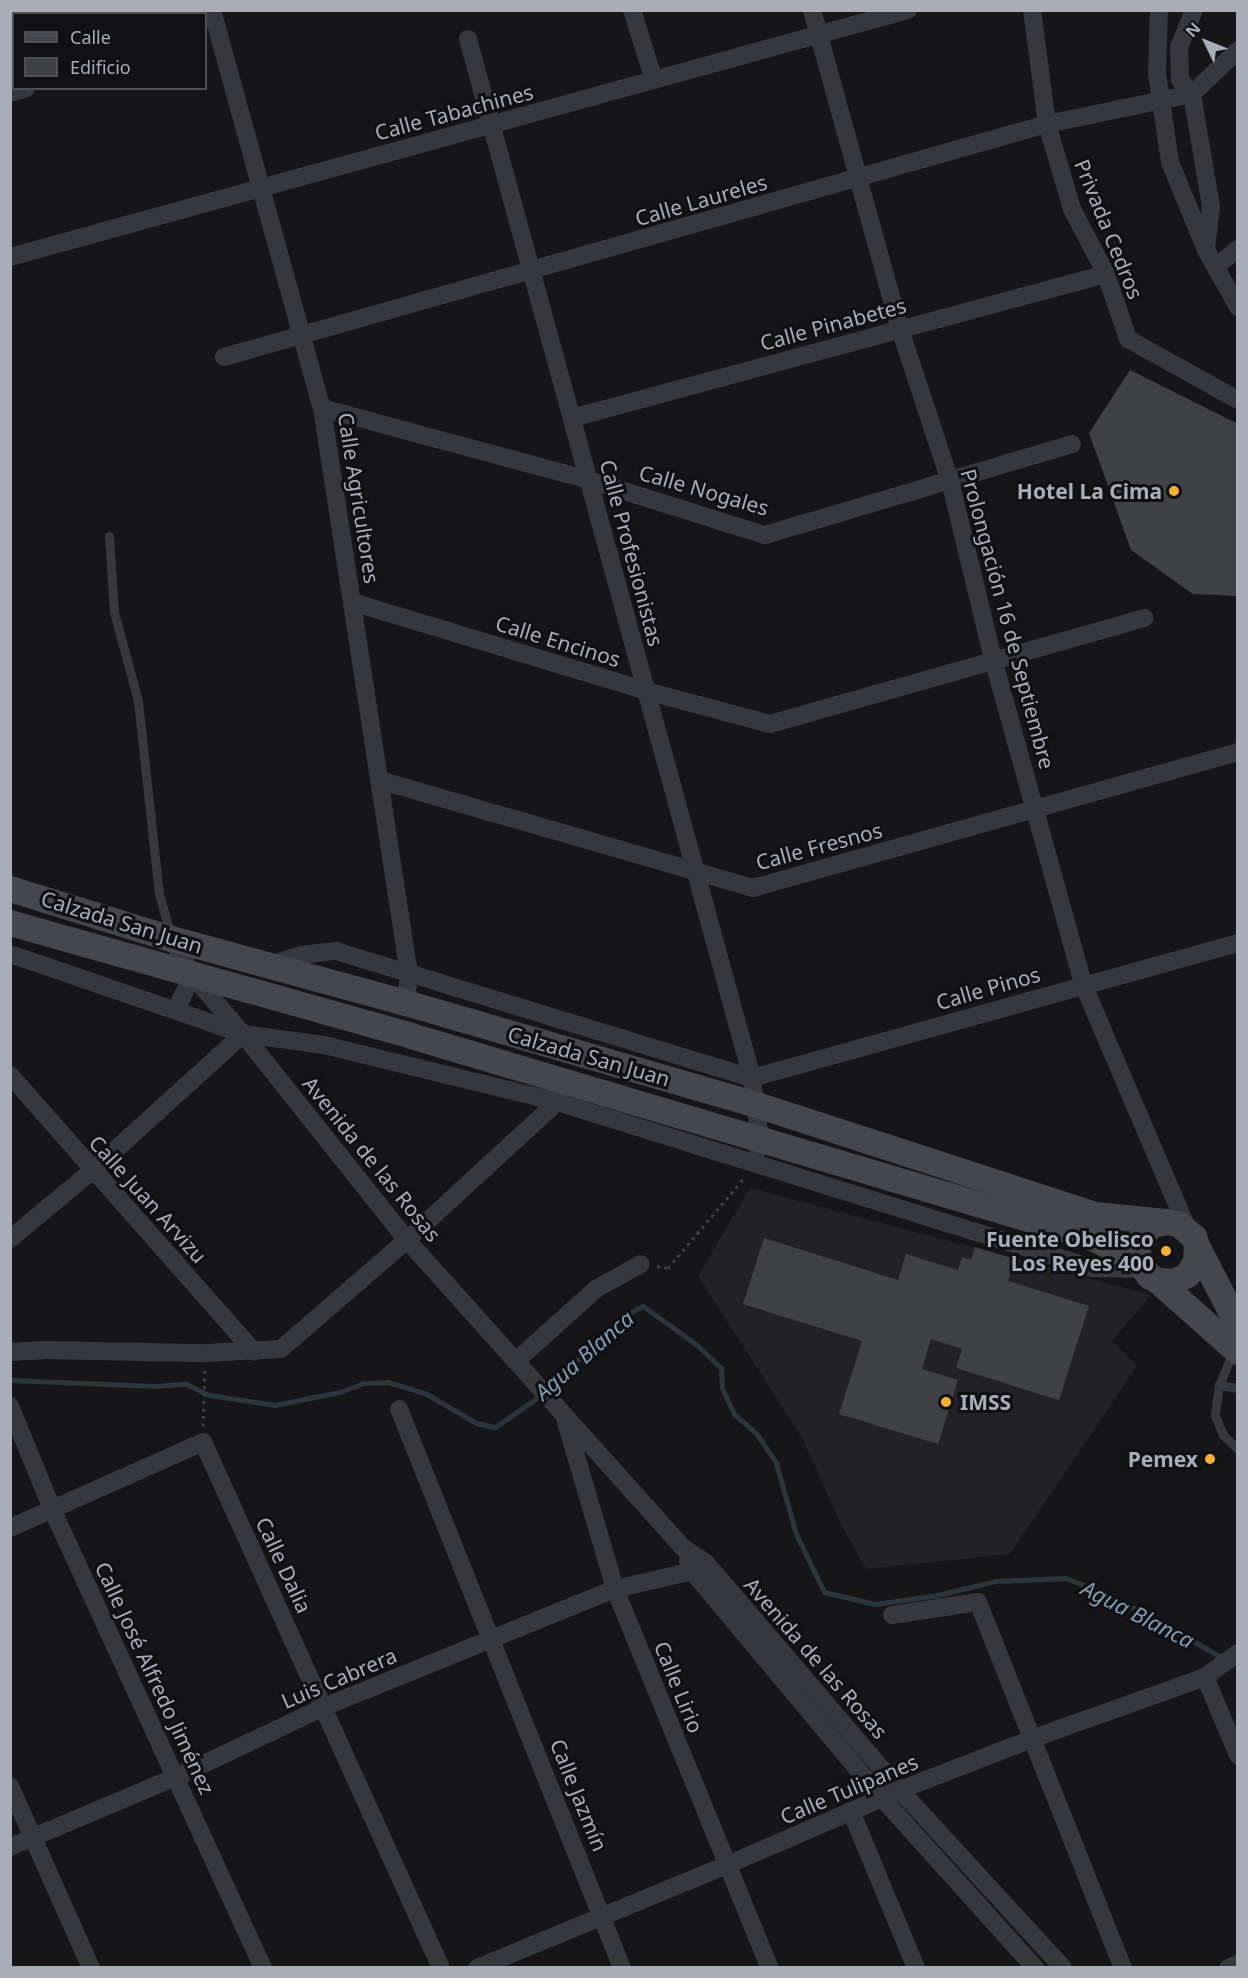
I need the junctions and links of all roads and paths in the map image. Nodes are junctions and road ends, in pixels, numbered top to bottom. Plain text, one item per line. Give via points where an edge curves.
1 (212, 10) edge
2 (632, 10) edge
3 (812, 10) edge
4 (908, 10) edge
5 (1032, 10) edge
6 (1159, 10) edge
7 (1194, 10) edge
8 (212, 35) edge
9 (819, 35) junction
10 (468, 39) dead end
11 (1238, 50) edge
12 (654, 80) junction
13 (1192, 94) junction
14 (1160, 103) junction
15 (1047, 124) junction
16 (491, 125) junction
17 (860, 178) junction
18 (260, 188) junction
19 (1238, 249) edge
20 (10, 257) edge
21 (1211, 258) junction
22 (532, 272) junction
23 (1106, 274) junction
24 (1238, 307) edge
25 (900, 329) junction
26 (302, 335) junction
27 (224, 357) dead end
28 (1238, 400) edge
29 (322, 408) junction
30 (572, 418) junction
31 (1072, 444) dead end
32 (589, 480) junction
33 (950, 481) junction
34 (109, 536) dead end
35 (352, 602) junction
36 (1144, 618) dead end
37 (993, 659) junction
38 (646, 691) junction
39 (1238, 752) edge
40 (379, 780) junction
41 (1035, 810) junction
42 (696, 873) junction
43 (16, 890) edge
44 (10, 918) edge
45 (10, 923) edge
46 (172, 939) junction
47 (1238, 943) edge
48 (10, 954) edge
49 (269, 965) junction
50 (409, 974) junction
51 (192, 975) junction
52 (1083, 984) junction
53 (406, 1003) junction
54 (176, 1010) junction
55 (243, 1034) junction
56 (10, 1076) edge
57 (752, 1078) junction
58 (560, 1092) junction
59 (754, 1104) junction
60 (758, 1152) junction
61 (92, 1171) junction
62 (1094, 1226) junction
63 (1184, 1232) junction
64 (10, 1239) edge
65 (407, 1240) junction
66 (641, 1264) joint
67 (1146, 1270) junction
68 (1238, 1325) edge
69 (1236, 1350) edge
70 (10, 1352) edge
71 (254, 1352) junction
72 (206, 1364) dead end
73 (520, 1366) junction
74 (1219, 1385) junction
75 (1238, 1388) edge
76 (10, 1406) edge
77 (202, 1406) dead end
78 (399, 1409) dead end
79 (565, 1416) junction
80 (1238, 1449) edge
81 (52, 1509) junction
82 (10, 1528) edge
83 (700, 1567) junction
84 (615, 1588) junction
85 (892, 1615) dead end
86 (493, 1639) junction
87 (1238, 1653) edge
88 (1208, 1674) junction
89 (324, 1707) junction
90 (1034, 1738) junction
91 (1238, 1755) edge
92 (176, 1776) junction
93 (10, 1786) edge
94 (900, 1790) junction
95 (882, 1798) junction
96 (851, 1811) junction
97 (33, 1836) junction
98 (10, 1847) edge
99 (727, 1865) junction
100 (602, 1915) junction
101 (1238, 1964) edge
102 (91, 1968) edge
103 (263, 1968) edge
104 (441, 1968) edge
105 (477, 1968) edge
106 (622, 1968) edge
107 (770, 1968) edge
108 (916, 1968) edge
109 (1035, 1968) edge
110 (1064, 1968) edge
111 (1123, 1968) edge
112 (1228, 1968) edge

1 - 8 street, Calle Agricultores
2 - 12 street
3 - 9 street, Prolongación 16 de Septiembre
4 - 9 street, Calle Tabachines
5 - 15 street, Privada Cedros
6 - 14 street
7 - 13 street via 1179,47 1180,80
8 - 18 street, Calle Agricultores
9 - 12 street, Calle Tabachines
9 - 17 street, Prolongación 16 de Septiembre
10 - 16 street, Calle Profesionistas
11 - 13 street
12 - 16 street, Calle Tabachines
13 - 14 street, Calle Laureles
13 - 21 street via 1211,206
14 - 15 street, Calle Laureles via 1100,111
14 - 21 street via 1170,162
15 - 17 street, Calle Laureles
15 - 23 street, Privada Cedros via 1072,209
16 - 18 street, Calle Tabachines
16 - 22 street, Calle Profesionistas
17 - 22 street, Calle Laureles
17 - 25 street, Prolongación 16 de Septiembre
18 - 20 street, Calle Tabachines
18 - 26 street, Calle Agricultores
19 - 21 street
21 - 24 street
22 - 26 street, Calle Laureles
22 - 30 street, Calle Profesionistas
23 - 25 street, Calle Pinabetes
23 - 28 street, Privada Cedros via 1128,339
25 - 30 street, Calle Pinabetes
25 - 33 street, Prolongación 16 de Septiembre
26 - 27 street, Calle Laureles
26 - 29 street, Calle Agricultores
29 - 32 street, Calle Nogales
29 - 35 street, Calle Agricultores
30 - 32 street, Calle Profesionistas
31 - 33 street, Calle Nogales
32 - 33 street, Calle Nogales via 765,535
32 - 38 street, Calle Profesionistas
33 - 37 street, Prolongación 16 de Septiembre
34 - 46 lane via 114,612 138,701 159,894
35 - 38 street, Calle Encinos
35 - 40 street, Calle Agricultores
36 - 37 street, Calle Encinos
37 - 38 street, Calle Encinos via 770,724
37 - 41 street, Prolongación 16 de Septiembre
38 - 42 street, Calle Profesionistas
39 - 41 street, Calle Fresnos
40 - 42 street, Calle Fresnos
40 - 50 street, Calle Agricultores
41 - 42 street, Calle Fresnos via 753,888
41 - 52 street, Prolongación 16 de Septiembre
42 - 57 street, Calle Profesionistas
43 - 44 street
43 - 46 main road, Calzada San Juan
45 - 51 main road, Calzada San Juan
46 - 49 main road, Calzada San Juan
46 - 51 street, Avenida de las Rosas
47 - 52 street, Calle Pinos
48 - 54 street
49 - 50 street via 302,955 336,951
49 - 53 main road, Calzada San Juan
50 - 53 street, Calle Agricultores
50 - 57 street
51 - 54 street
51 - 55 street, Avenida de las Rosas
51 - 58 main road, Calzada San Juan via 411,1036
52 - 57 street, Calle Pinos
52 - 63 street, Prolongación 16 de Septiembre
53 - 59 main road, Calzada San Juan
54 - 55 street
55 - 58 street
55 - 61 street
55 - 65 street, Avenida de las Rosas
56 - 61 street, Calle Juan Arvizu
57 - 59 street, Calle Profesionistas
58 - 60 main road, Calzada San Juan
58 - 65 street
59 - 60 street, Calle Profesionistas
59 - 62 main road, Calzada San Juan
60 - 62 main road, Calzada San Juan
60 - 66 path via 669,1268
60 - 67 street via 1092,1268
61 - 64 street
61 - 71 street, Calle Juan Arvizu
62 - 63 main road, Calzada San Juan
62 - 67 main road, Calzada San Juan
63 - 67 main road via 1153,1225 1143,1234 1138,1246
63 - 67 main road via 1196,1262 1188,1275 1174,1282
63 - 68 main road
65 - 71 street via 281,1349
65 - 73 street, Avenida de las Rosas
66 - 73 street via 596,1288
67 - 69 main road, Calzada San Juan
69 - 74 lane
70 - 71 street
72 - 77 path
73 - 79 street, Avenida de las Rosas
74 - 75 lane
74 - 80 lane via 1215,1415 1223,1436
76 - 81 street, Calle José Alfredo Jiménez
78 - 86 street, Calle Jazmín
79 - 83 street
79 - 84 street, Calle Lirio
81 - 82 street
81 - 89 street, Calle Dalia via 203,1442
81 - 92 street, Calle José Alfredo Jiménez
83 - 84 street, Luis Cabrera
83 - 94 street, Avenida de las Rosas
83 - 95 street, Avenida de las Rosas
84 - 86 street, Luis Cabrera
84 - 99 street, Calle Lirio
85 - 90 street via 978,1602
86 - 89 street, Luis Cabrera
86 - 100 street, Calle Jazmín
87 - 88 street, Calle Tulipanes
88 - 90 street, Calle Tulipanes
88 - 91 street
89 - 92 street, Luis Cabrera
89 - 104 street, Calle Dalia
90 - 94 street, Calle Tulipanes
90 - 111 street
92 - 97 street, Luis Cabrera
92 - 103 street, Calle José Alfredo Jiménez
93 - 97 street
94 - 95 street, Calle Tulipanes
94 - 110 street, Avenida de las Rosas
95 - 96 street, Calle Tulipanes
95 - 109 street, Avenida de las Rosas
96 - 99 street, Calle Tulipanes
96 - 108 street
97 - 98 street, Luis Cabrera
97 - 102 street
99 - 100 street, Calle Tulipanes
99 - 107 street, Calle Lirio
100 - 105 street, Calle Tulipanes
100 - 106 street, Calle Jazmín
101 - 112 street

